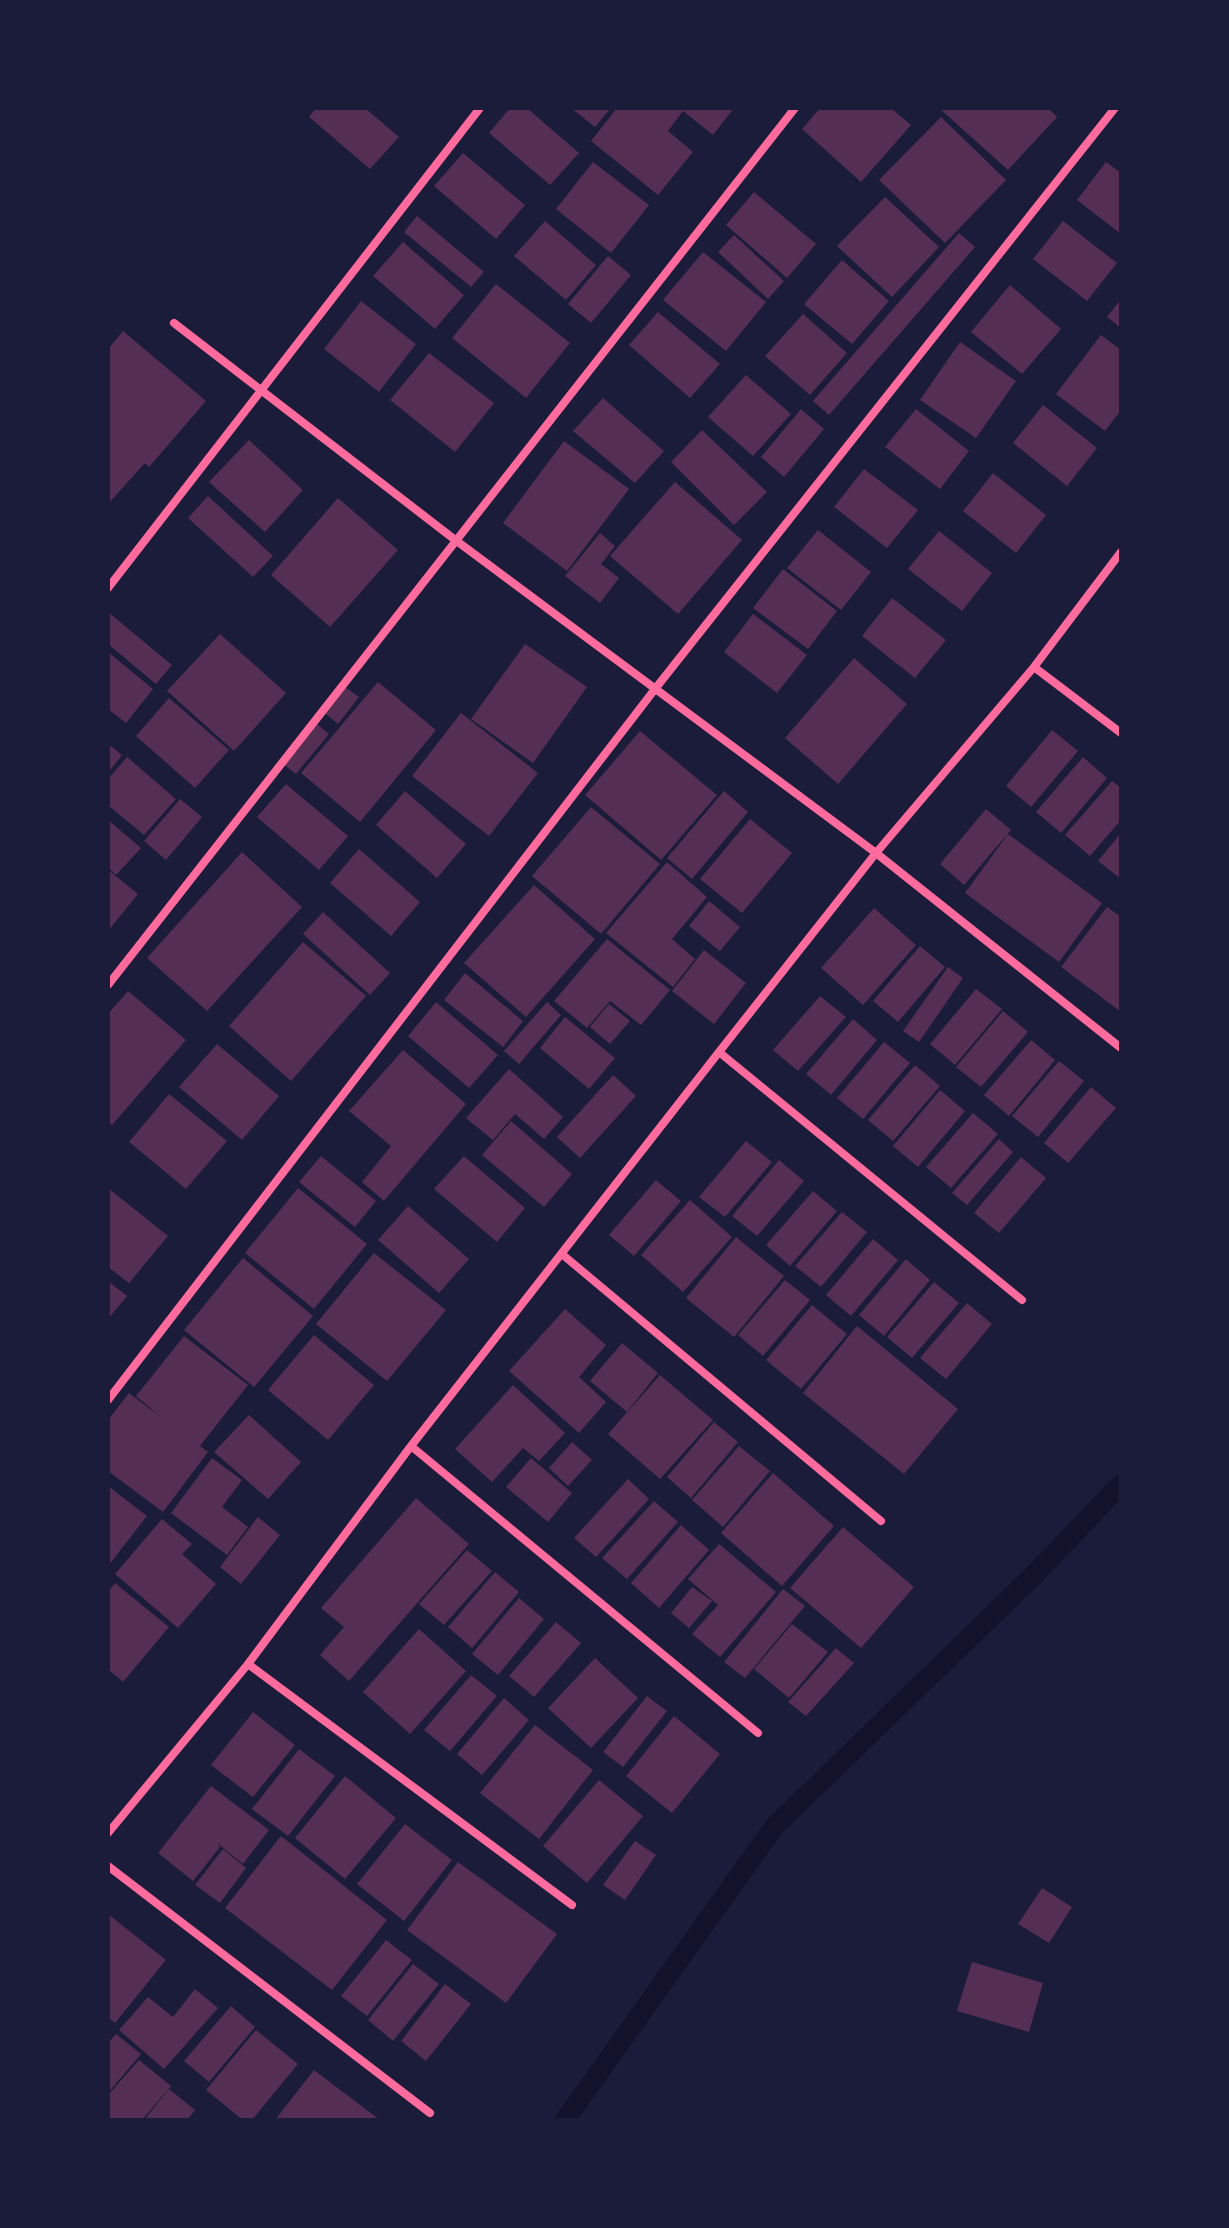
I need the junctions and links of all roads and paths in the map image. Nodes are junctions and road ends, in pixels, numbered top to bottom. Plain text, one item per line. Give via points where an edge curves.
1 (480, 108) edge
2 (795, 108) edge
3 (1115, 108) edge
4 (174, 323) dead end
5 (261, 393) junction
6 (454, 539) junction
7 (1121, 552) edge
8 (108, 588) edge
9 (1034, 667) junction
10 (655, 689) junction
11 (1121, 733) edge
12 (876, 853) junction
13 (108, 985) edge
14 (1121, 1048) edge
15 (719, 1052) junction
16 (563, 1255) junction
17 (1022, 1300) dead end
18 (108, 1400) edge
19 (411, 1446) junction
20 (881, 1521) dead end
21 (248, 1664) junction
22 (758, 1733) dead end
23 (108, 1833) edge
24 (108, 1866) edge
25 (572, 1905) dead end
26 (430, 2113) dead end

1 - 5 street
2 - 6 street
3 - 10 street
4 - 5 street
5 - 6 street
5 - 8 street
6 - 10 street
6 - 13 street
7 - 9 street
9 - 11 street
9 - 12 street
10 - 12 street
10 - 18 street
12 - 14 street
12 - 15 street
15 - 16 street
15 - 17 street
16 - 19 street
16 - 20 street
19 - 21 street
19 - 22 street
21 - 23 street
21 - 25 street
24 - 26 street

